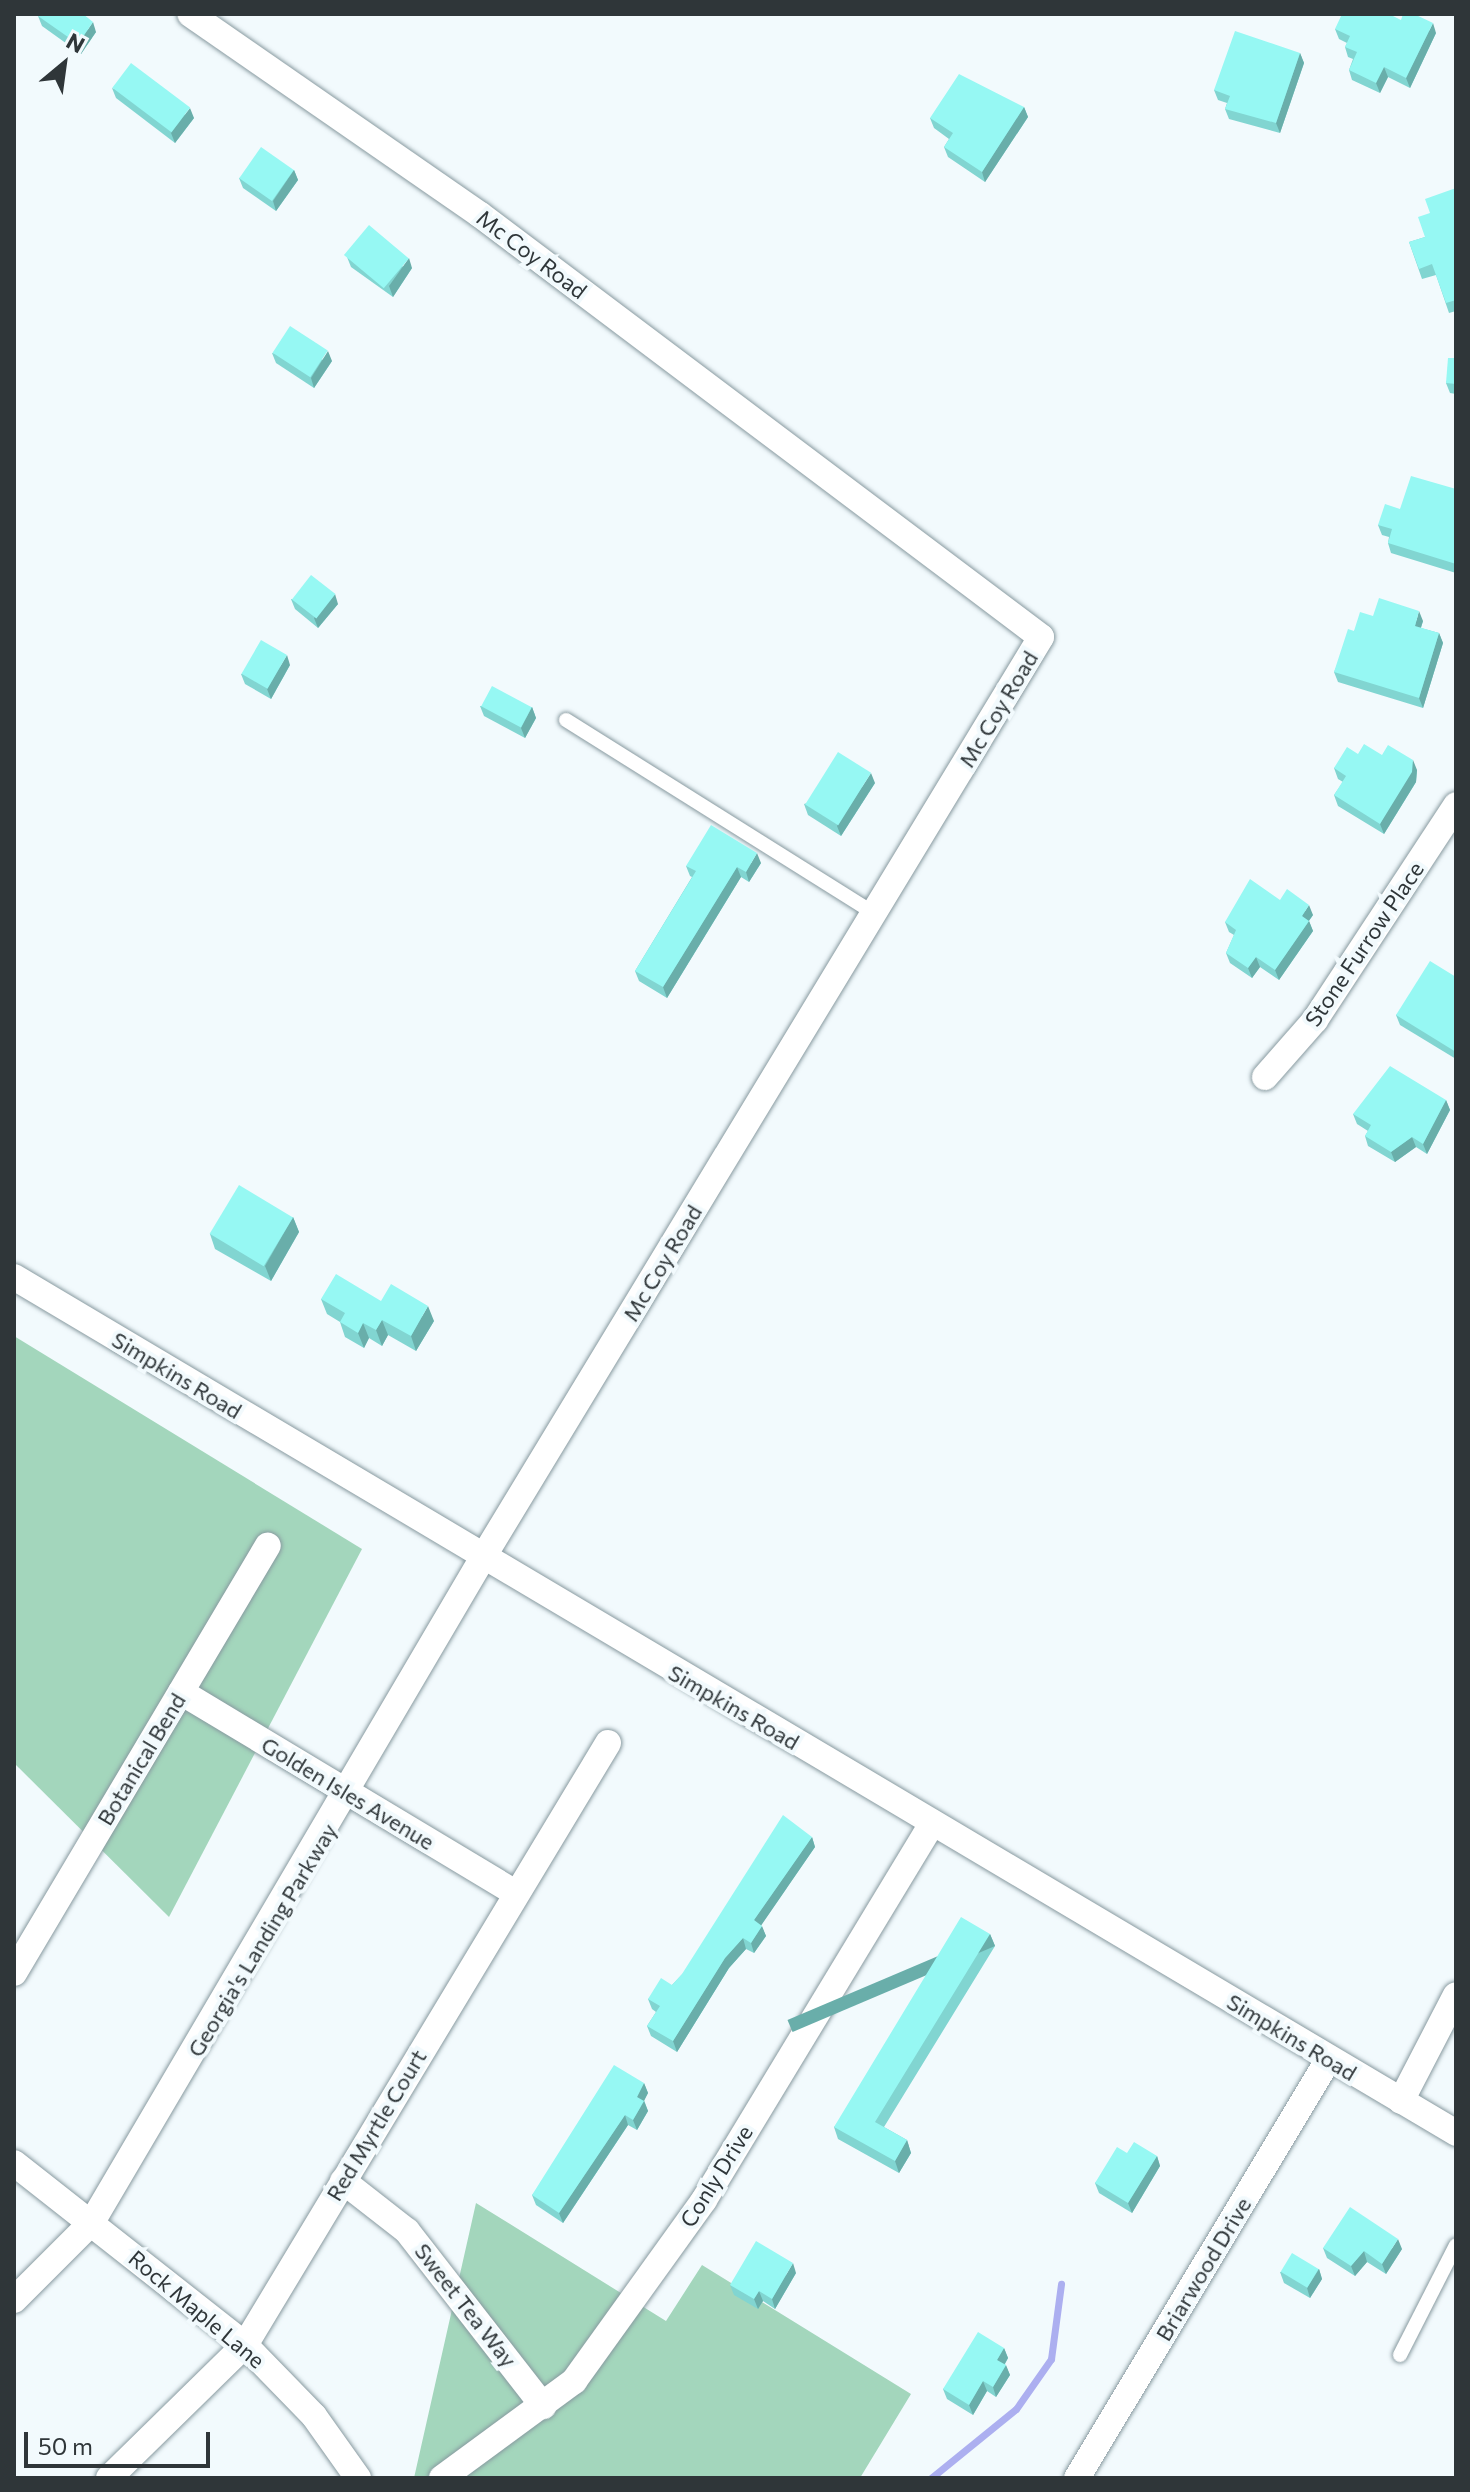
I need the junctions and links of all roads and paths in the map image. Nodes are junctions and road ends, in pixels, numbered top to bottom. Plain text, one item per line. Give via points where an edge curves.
1 (190, 14) edge
2 (566, 720) dead end
3 (1456, 805) edge
4 (874, 913) junction
5 (1265, 1077) dead end
6 (14, 1277) edge
7 (268, 1546) dead end
8 (482, 1559) junction
9 (181, 1692) junction
10 (608, 1743) dead end
11 (350, 1794) junction
12 (932, 1823) junction
13 (515, 1893) junction
14 (14, 1973) edge
15 (1456, 1995) edge
16 (1329, 2059) junction
17 (1401, 2101) junction
18 (1456, 2133) edge
19 (14, 2163) edge
20 (343, 2181) junction
21 (92, 2222) junction
22 (1456, 2245) edge
23 (14, 2300) edge
24 (245, 2345) junction
25 (1400, 2355) dead end
26 (543, 2406) junction
27 (109, 2478) edge
28 (358, 2478) edge
29 (442, 2478) edge
30 (1077, 2478) edge

1 - 4 street, Mc Coy Road via 479,214 1041,637
2 - 4 lane
3 - 5 street, Stone Furrow Place via 1315,1020
4 - 8 street, Mc Coy Road
6 - 8 street, Simpkins Road
7 - 9 street, Botanical Bend
8 - 11 street, Georgia's Landing Parkway
8 - 12 street, Simpkins Road
9 - 11 street, Golden Isles Avenue
9 - 14 street, Botanical Bend
10 - 13 street, Red Myrtle Court
11 - 13 street, Golden Isles Avenue
11 - 21 street, Georgia's Landing Parkway
12 - 16 street, Simpkins Road
12 - 26 street, Conly Drive via 704,2200 574,2381
13 - 20 street, Red Myrtle Court
15 - 17 street
16 - 17 street, Simpkins Road
16 - 30 street, Briarwood Drive
17 - 18 street, Simpkins Road
19 - 21 street, Rock Maple Lane
20 - 24 street, Red Myrtle Court
20 - 26 street, Sweet Tea Way via 407,2231
21 - 23 street, Georgia's Landing Parkway
21 - 24 street, Rock Maple Lane
22 - 25 lane
24 - 27 street, Red Myrtle Court
24 - 28 street, Rock Maple Lane via 314,2416
26 - 29 street, Conly Drive

